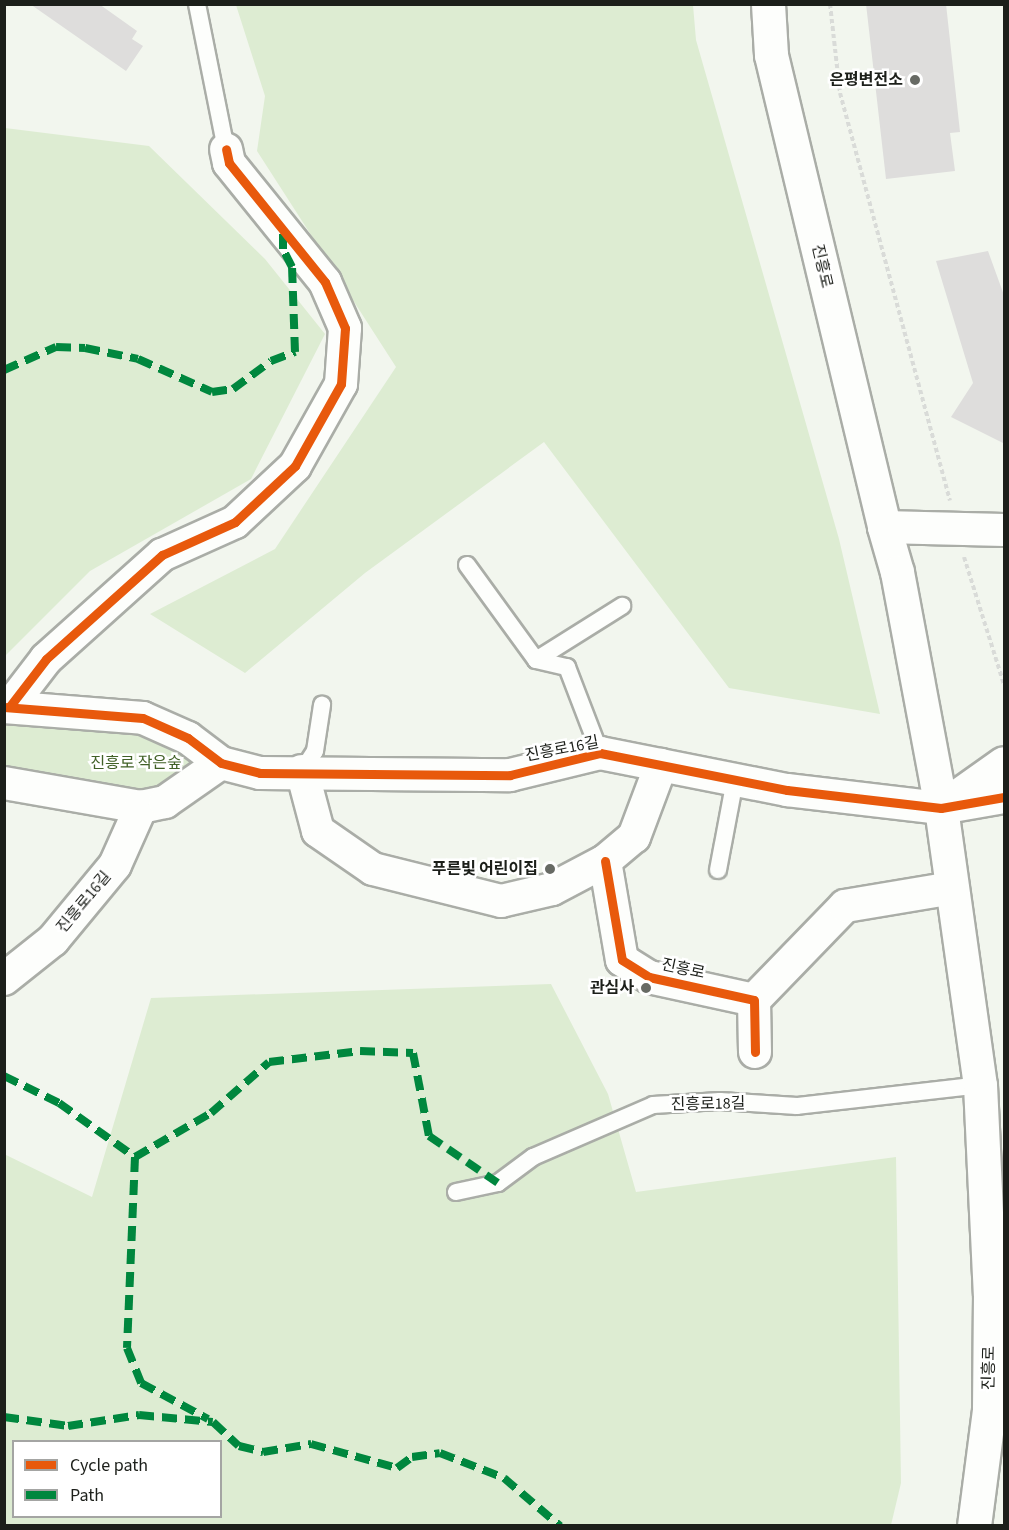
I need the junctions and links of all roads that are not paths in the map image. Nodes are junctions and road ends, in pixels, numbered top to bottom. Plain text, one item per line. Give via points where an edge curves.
1 (197, 4) edge
2 (768, 4) edge
3 (226, 148) joint
4 (884, 527) junction
5 (1005, 530) edge
6 (467, 565) dead end
7 (622, 606) dead end
8 (536, 660) junction
9 (322, 705) dead end
10 (7, 707) edge
11 (600, 753) junction
12 (1005, 763) edge
13 (221, 764) junction
14 (661, 765) junction
15 (302, 771) junction
16 (735, 780) junction
17 (4, 783) edge
18 (1005, 796) edge
19 (141, 807) junction
20 (941, 808) junction
21 (605, 861) junction
22 (718, 870) dead end
23 (952, 888) junction
24 (4, 979) edge
25 (754, 1000) junction
26 (755, 1052) dead end
27 (980, 1085) junction
28 (456, 1192) dead end
29 (974, 1526) edge

1 - 3 lane
2 - 4 main road, 진흥로 via 771,55
3 - 10 street via 229,163 325,282 345,328 341,384 295,466 235,522 162,555 46,659
4 - 5 street
4 - 20 main road, 진흥로 via 897,572
6 - 8 lane
7 - 8 lane
8 - 11 lane, 진흥로16길 via 567,667
9 - 15 lane via 315,751
10 - 13 street via 143,718 188,738
11 - 14 street, 진흥로16길
11 - 15 street, 진흥로16길 via 510,775
12 - 20 street
13 - 15 street, 진흥로16길 via 260,772
13 - 19 street via 165,802
14 - 16 street, 진흥로16길
14 - 21 street via 634,837
15 - 21 street via 318,831 373,868 430,886 501,902 552,889
16 - 20 street, 진흥로16길
16 - 22 lane
17 - 19 street
18 - 20 street, 진흥로16길
19 - 24 street, 진흥로16길 via 115,866 53,940
20 - 23 main road, 진흥로
21 - 25 street, 진흥로 via 622,960 649,977
23 - 25 street via 845,906
23 - 27 main road, 진흥로
25 - 26 street
27 - 28 lane, 진흥로18길 via 798,1106 720,1101 653,1105 533,1157 498,1183
27 - 29 main road, 진흥로 via 990,1294 989,1410

